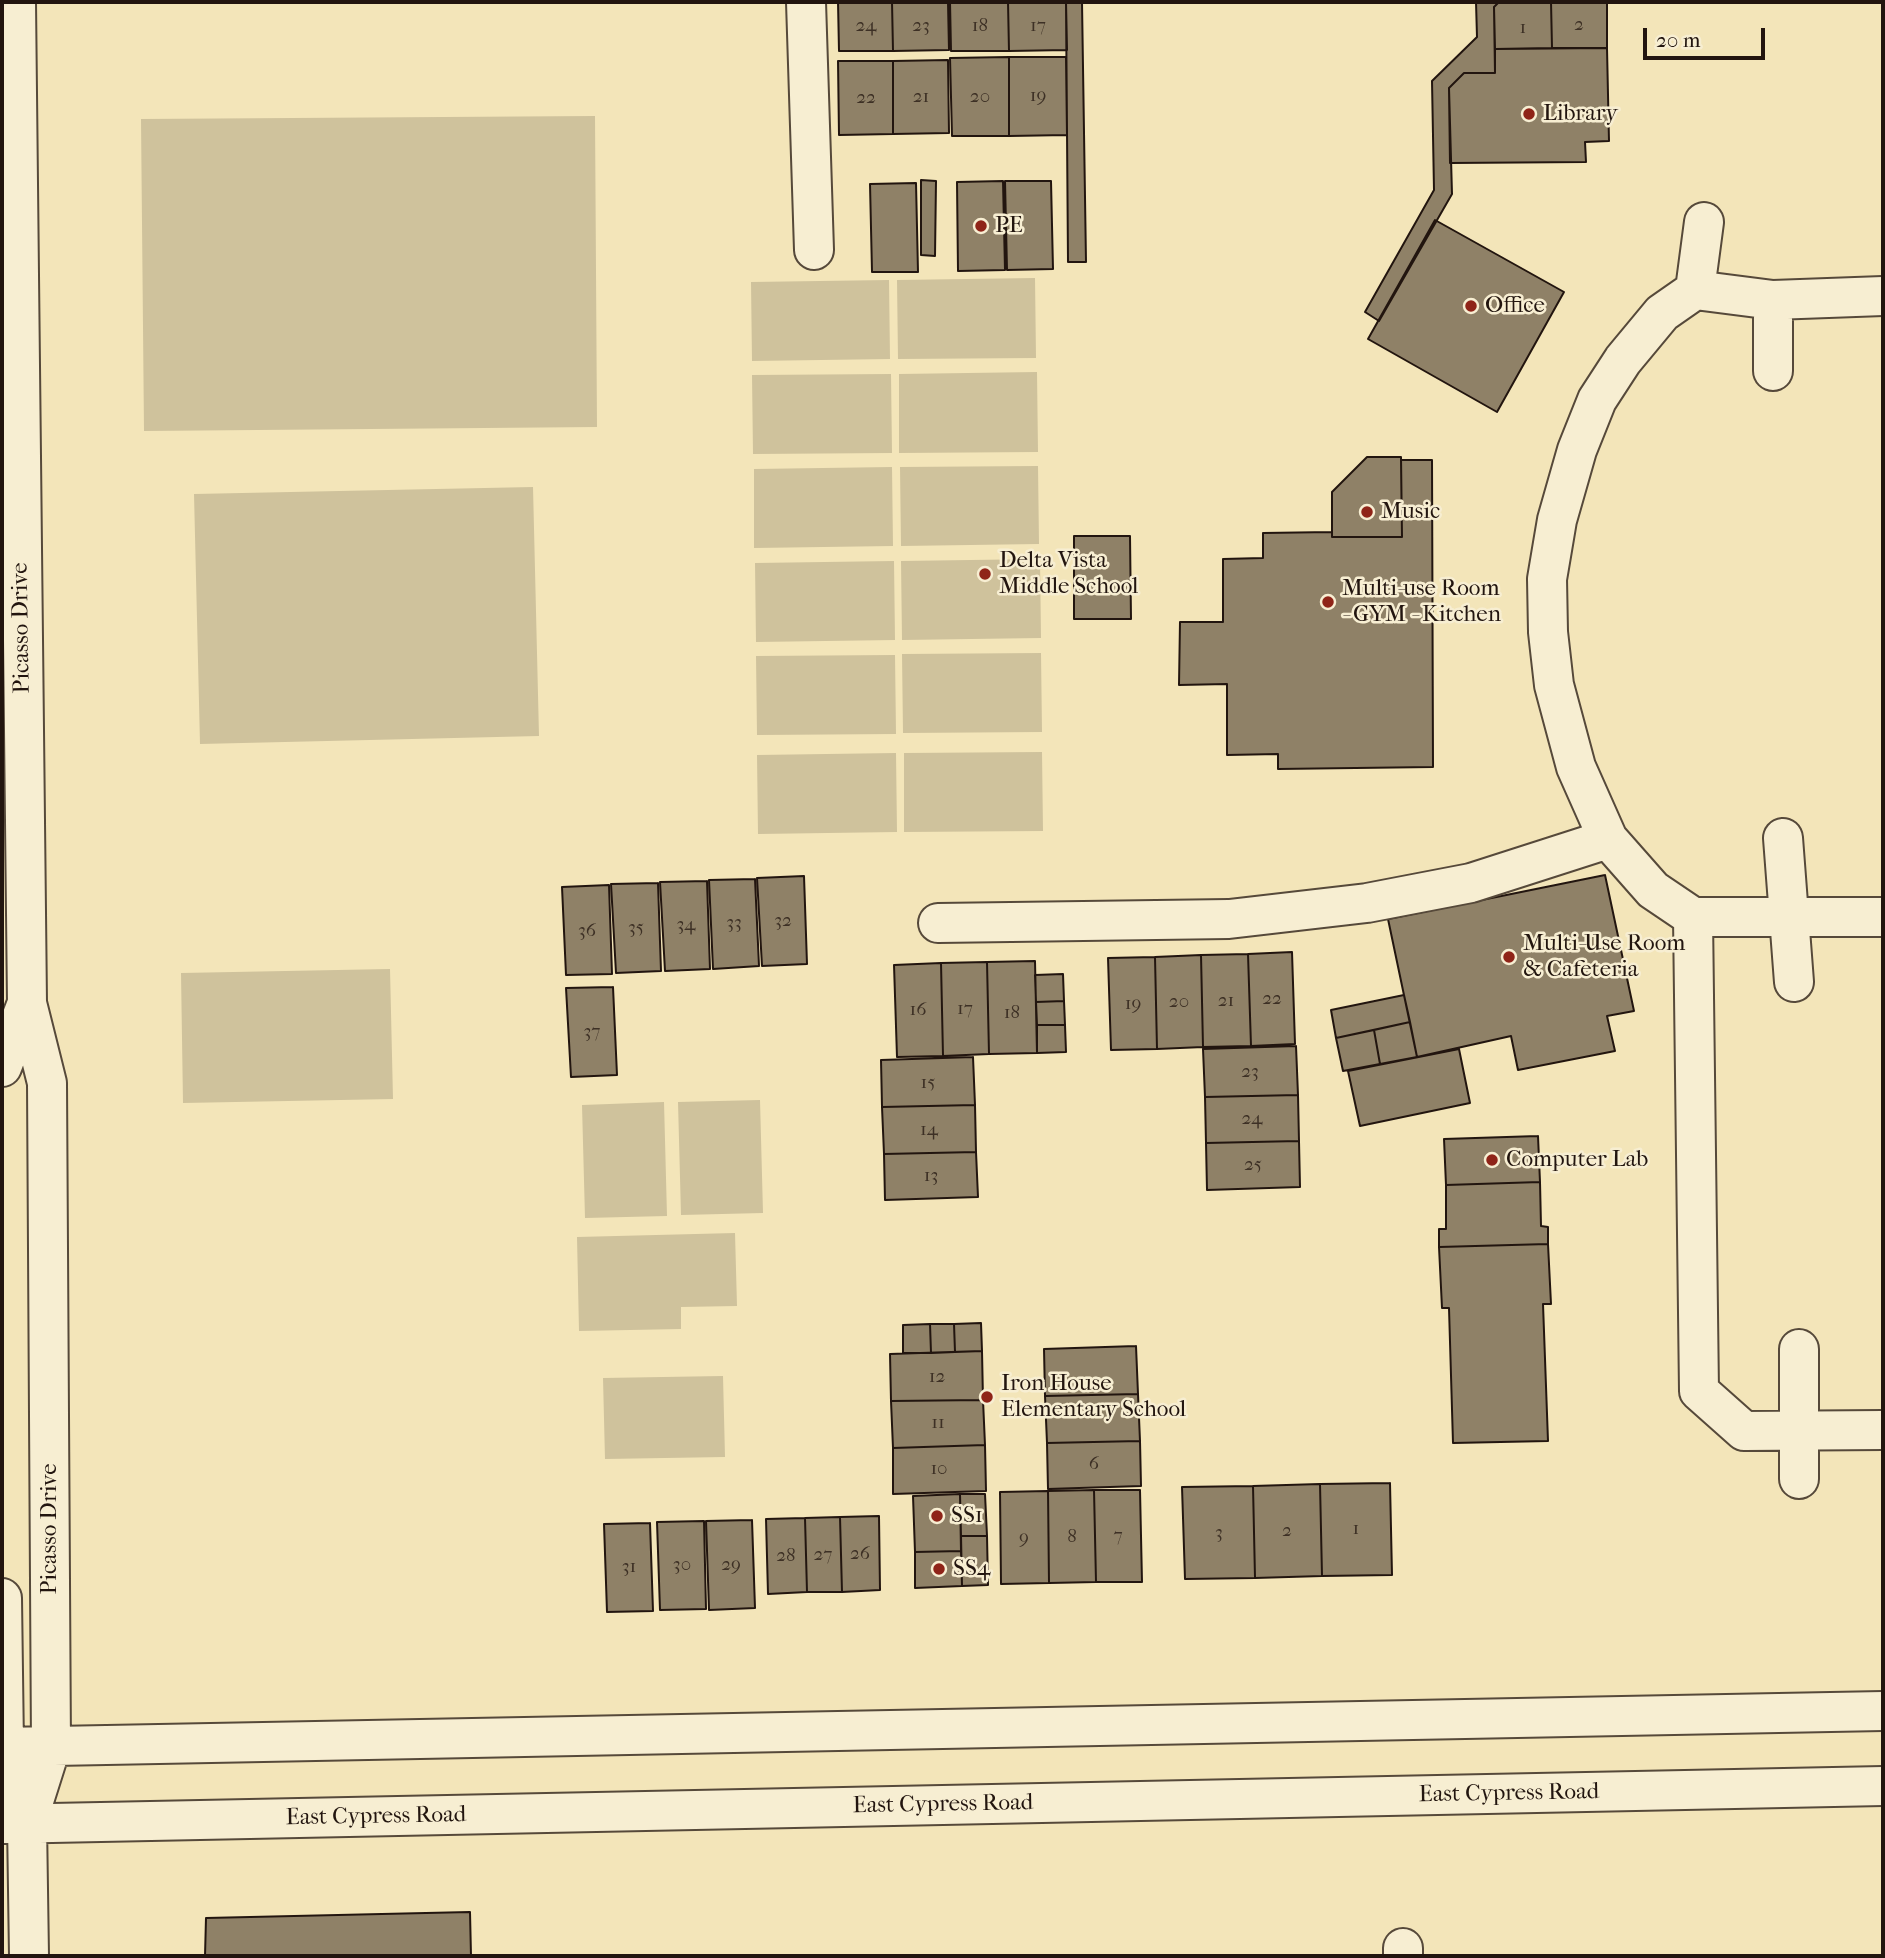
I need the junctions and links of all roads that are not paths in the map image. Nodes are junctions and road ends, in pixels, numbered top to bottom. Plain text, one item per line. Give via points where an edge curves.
1 (16, 2) edge
2 (806, 2) edge
3 (1704, 222) dead end
4 (814, 250) dead end
5 (1695, 290) junction
6 (1883, 296) edge
7 (1773, 300) junction
8 (1773, 371) dead end
9 (11, 489) edge
10 (1783, 838) dead end
11 (1608, 839) junction
12 (1789, 916) junction
13 (1693, 917) junction
14 (1883, 917) edge
15 (938, 923) dead end
16 (1794, 982) dead end
17 (15, 1003) edge
18 (2, 1067) edge
19 (1799, 1349) dead end
20 (1883, 1430) edge
21 (1799, 1431) junction
22 (1799, 1479) dead end
23 (2, 1598) edge
24 (1883, 1711) edge
25 (51, 1746) junction
26 (3, 1747) edge
27 (1883, 1786) edge
28 (14, 1824) edge
29 (29, 1956) edge

1 - 9 street, Picasso Drive
2 - 4 street
3 - 5 street
5 - 7 street
5 - 11 street via 1662,313 1597,400 1557,520 1547,579 1554,685 1576,767
6 - 7 street
7 - 8 street
9 - 17 street, Picasso Drive
10 - 12 street
11 - 13 street via 1653,890
11 - 15 street via 1471,883 1367,903 1229,919
12 - 13 street
12 - 14 street
12 - 16 street
13 - 21 street via 1699,1391 1744,1431
17 - 18 street, Picasso Drive
17 - 25 street, Picasso Drive via 47,1083
19 - 21 street
20 - 21 street
21 - 22 street
23 - 26 street
24 - 25 street
25 - 26 street
25 - 28 street, Picasso Drive
26 - 28 street
27 - 28 street, East Cypress Road
28 - 29 street

